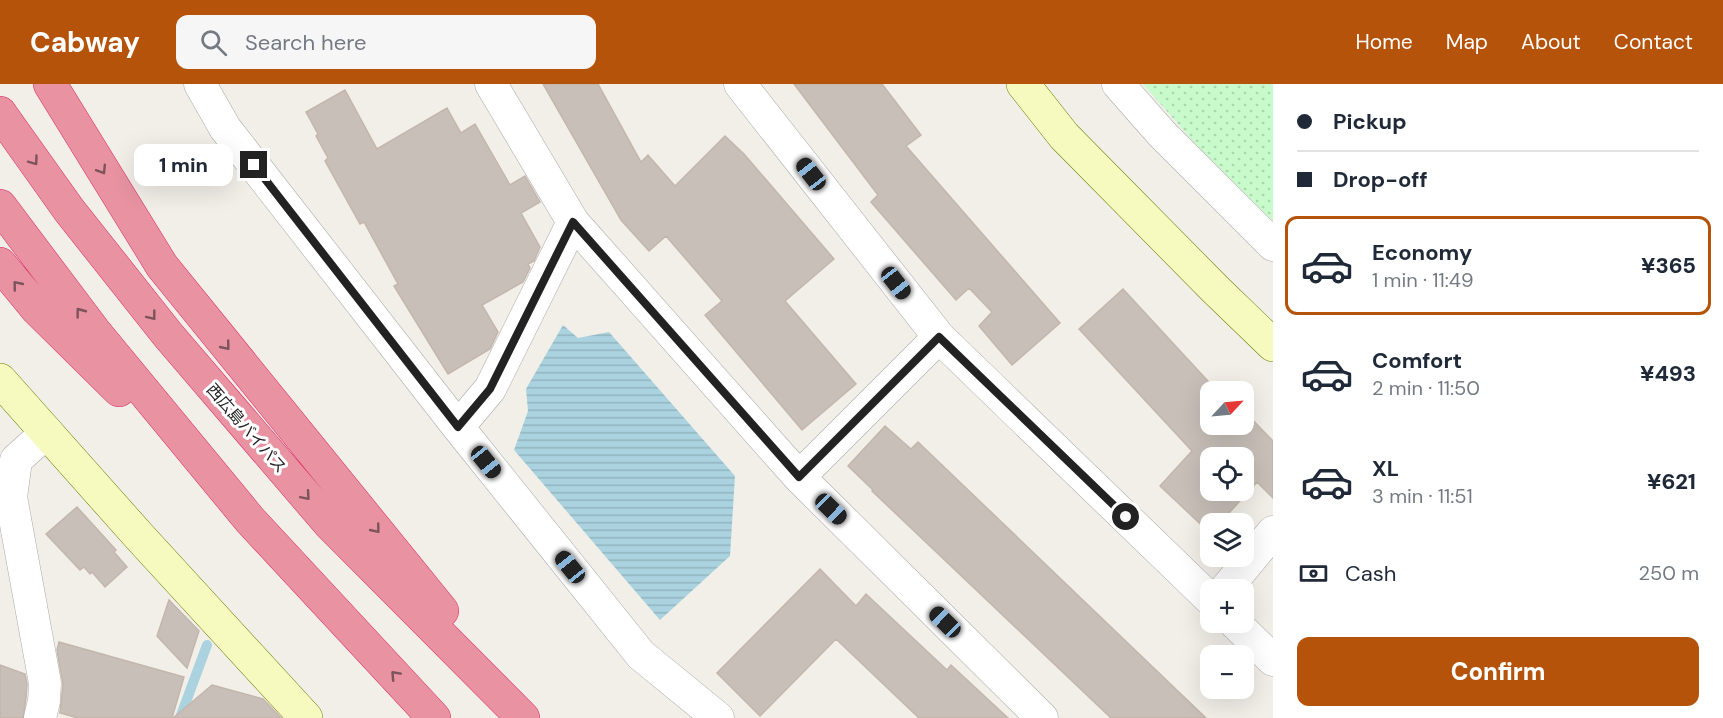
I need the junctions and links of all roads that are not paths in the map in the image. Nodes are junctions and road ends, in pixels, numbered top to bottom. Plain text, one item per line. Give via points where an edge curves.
1 (50, 84) edge
2 (200, 84) edge
3 (491, 84) edge
4 (740, 84) edge
5 (1023, 84) edge
6 (1118, 84) edge
7 (0, 113) edge
8 (0, 206) edge
9 (573, 222) junction
10 (1273, 245) edge
11 (0, 264) edge
12 (939, 337) junction
13 (1273, 345) edge
14 (0, 380) edge
15 (458, 427) junction
16 (47, 432) junction
17 (8, 463) edge
18 (799, 477) junction
19 (250, 520) junction
20 (1273, 532) edge
21 (1233, 579) edge
22 (1200, 589) edge
23 (1245, 633) edge
24 (1273, 660) edge
25 (40, 718) edge
26 (306, 718) edge
27 (434, 718) edge
28 (523, 718) edge
29 (530, 718) edge
30 (718, 718) edge
31 (1042, 718) edge

1 -> 29 highway via 162,266
2 - 15 street via 225,128
3 - 9 street
4 - 12 street
5 - 13 street via 1064,136
6 - 10 street
7 -> 28 highway, 西広島バイパス via 69,210 168,335 313,505
19 -> 8 highway via 94,331
9 - 15 street via 490,389
9 - 18 street
19 -> 11 highway via 37,309
12 - 18 street
12 - 22 street
14 - 16 street
15 - 30 street via 641,655
16 - 17 street
16 - 26 street
17 - 25 street via 45,683
18 - 31 street
27 -> 19 highway
20 - 21 street
23 - 24 street

